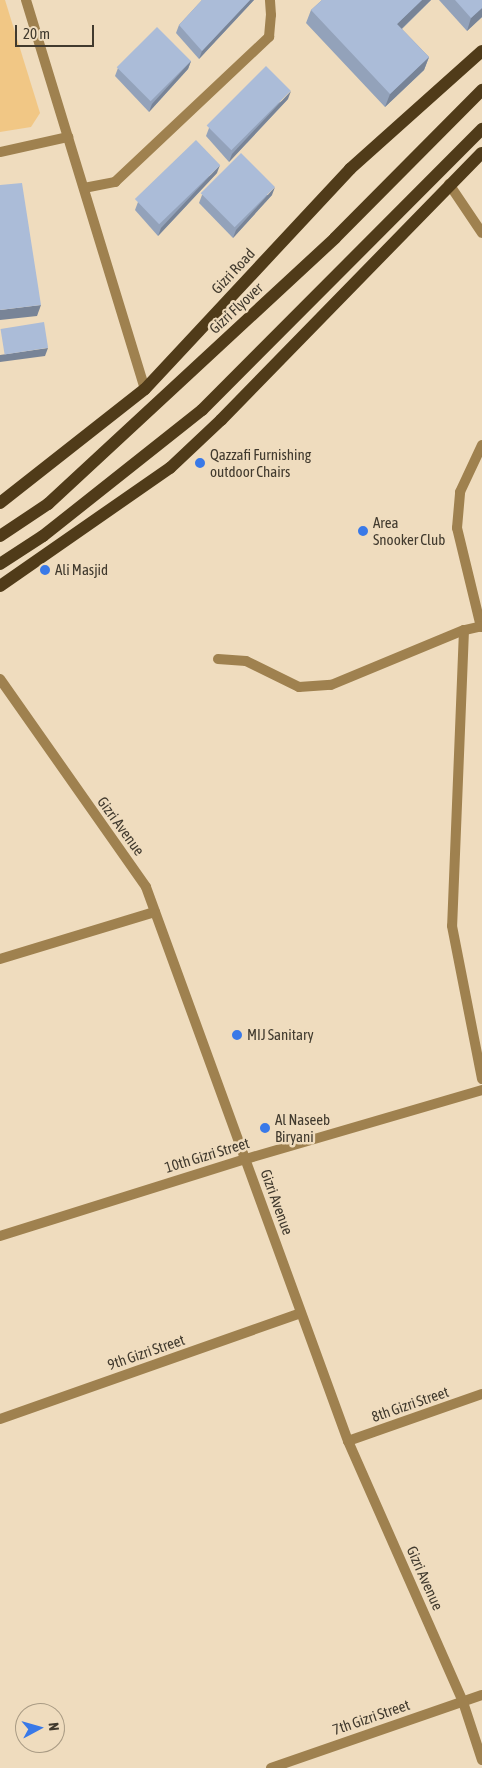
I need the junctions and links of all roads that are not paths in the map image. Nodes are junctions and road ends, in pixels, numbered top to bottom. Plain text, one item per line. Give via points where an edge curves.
1 (26, 0) edge
2 (270, 0) edge
3 (482, 51) edge
4 (482, 90) edge
5 (482, 129) edge
6 (68, 137) junction
7 (0, 152) edge
8 (482, 153) edge
9 (449, 184) junction
10 (84, 188) junction
11 (482, 233) edge
12 (145, 389) junction
13 (482, 445) edge
14 (0, 504) edge
15 (0, 536) edge
16 (0, 564) edge
17 (0, 586) edge
18 (481, 626) edge
19 (464, 630) junction
20 (218, 660) dead end
21 (0, 679) edge
22 (155, 912) junction
23 (0, 958) edge
24 (482, 1079) edge
25 (482, 1090) edge
26 (246, 1159) junction
27 (0, 1236) edge
28 (301, 1313) junction
29 (482, 1394) edge
30 (0, 1419) edge
31 (348, 1441) junction
32 (482, 1695) edge
33 (463, 1702) junction
34 (482, 1760) edge
35 (271, 1768) edge

1 - 6 street
2 - 10 street via 269,37 114,182
3 - 12 main road, Gizri Road via 350,169
4 - 15 main road, Gizri Flyover via 335,238 48,504
5 - 16 main road via 202,410 43,536
6 - 7 street
6 - 10 street
8 - 9 main road
9 - 11 street
9 - 17 main road via 221,420 170,468
10 - 12 street
12 - 14 main road, Gizri Road
13 - 18 street via 460,492 457,528
18 - 19 street
19 - 20 street via 331,685 299,688 246,661
19 - 24 street via 452,926
21 - 22 street, Gizri Avenue via 146,887
22 - 23 street
22 - 26 street, Gizri Avenue
25 - 26 street, 10th Gizri Street
26 - 27 street, 10th Gizri Street
26 - 28 street, Gizri Avenue
28 - 30 street, 9th Gizri Street
28 - 31 street, Gizri Avenue
29 - 31 street, 8th Gizri Street
31 - 33 street, Gizri Avenue
32 - 33 street, 7th Gizri Street
33 - 34 street, Gizri Avenue
33 - 35 street, 7th Gizri Street

